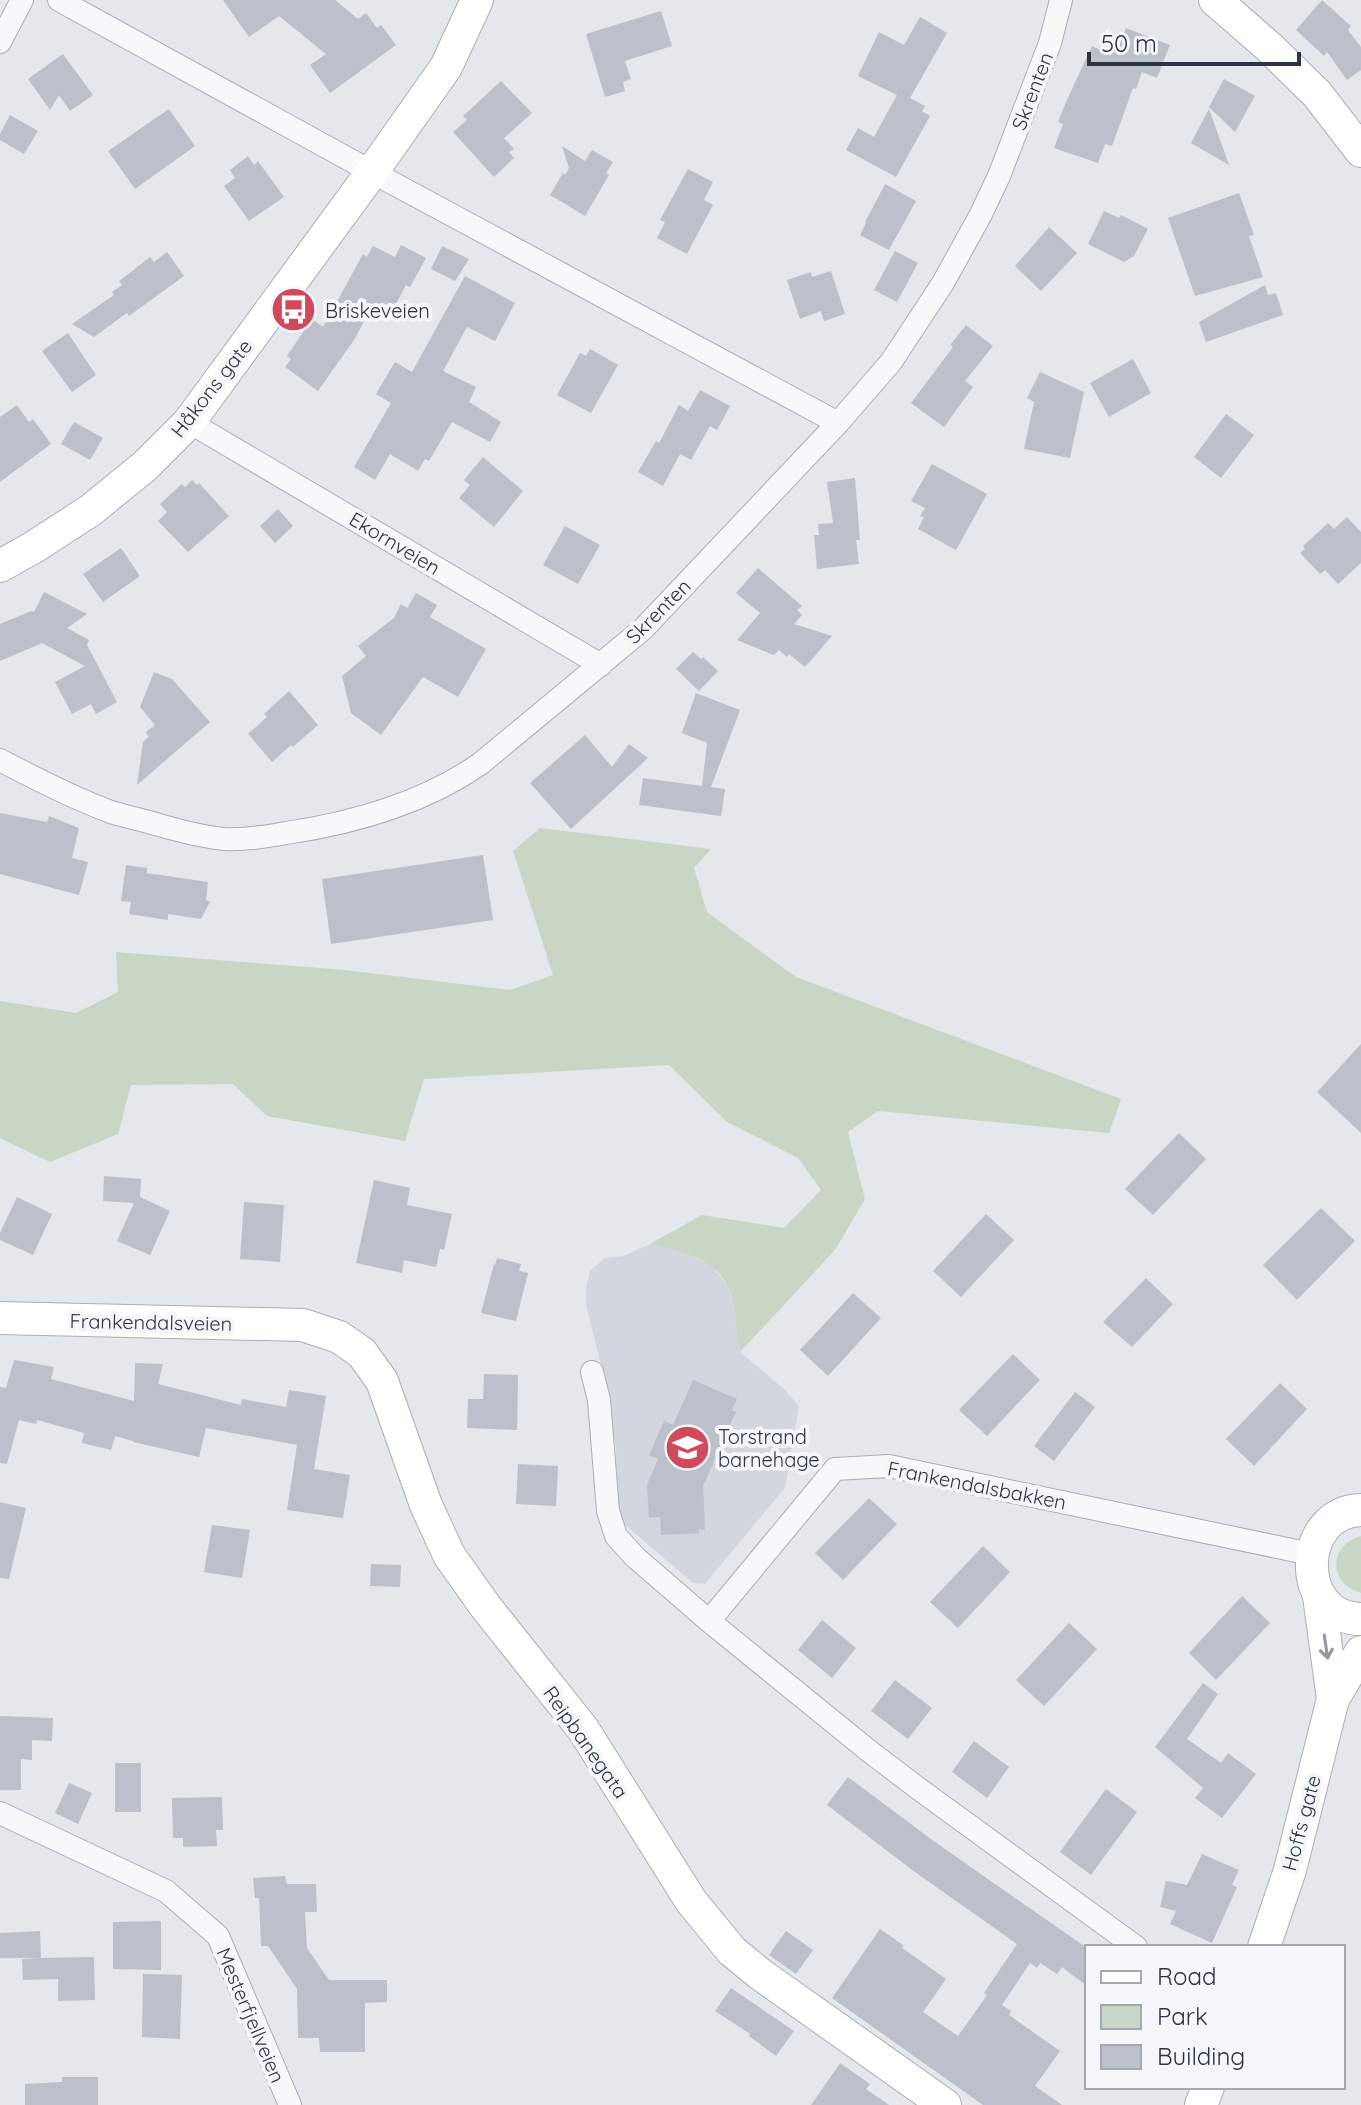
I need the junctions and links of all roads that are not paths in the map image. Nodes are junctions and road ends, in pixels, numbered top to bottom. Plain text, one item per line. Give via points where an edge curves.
1 (22, 0) edge
2 (59, 0) edge
3 (477, 0) edge
4 (1061, 0) edge
5 (1215, 0) edge
6 (0, 42) edge
7 (1361, 151) edge
8 (372, 172) junction
9 (189, 422) junction
10 (838, 423) junction
11 (0, 566) edge
12 (601, 665) junction
13 (0, 760) edge
14 (0, 1318) edge
15 (303, 1325) joint
16 (592, 1372) dead end
17 (1361, 1510) edge
18 (1311, 1554) junction
19 (1319, 1596) junction
20 (1361, 1619) edge
21 (709, 1621) junction
22 (1361, 1652) edge
23 (1333, 1699) junction
24 (0, 1813) edge
25 (1133, 1945) edge
26 (1265, 1945) edge
27 (290, 2105) edge
28 (945, 2105) edge

1 - 6 street
2 - 8 street
3 - 8 main road, Håkons gate via 446,67
4 - 10 street, Skrenten via 1026,109 975,226 891,362
5 - 7 main road via 1317,94
8 - 9 main road, Håkons gate
8 - 10 street
9 - 11 main road, Håkons gate via 91,510
9 - 12 street, Ekornveien
10 - 12 street, Skrenten via 643,629
12 - 13 street, Skrenten via 462,777 383,812 306,830 226,839 188,833 112,812
14 - 15 main road, Frankendalsveien
15 - 28 main road, Reipbanegata via 339,1337 362,1353 382,1381 449,1555 583,1729 691,1901 732,1951
16 - 21 street via 608,1511 616,1536
17 - 18 main road via 1336,1518 1320,1534
18 - 19 main road, Hoffs gate
18 - 21 street, Frankendalsbakken via 889,1466 835,1469
19 - 20 main road via 1335,1611
19 -> 23 main road, Hoffs gate
21 - 25 street via 919,1789
22 - 23 main road, Hoffs gate
23 - 26 main road, Hoffs gate via 1290,1870
24 - 27 street, Mesterfjellveien via 166,1891 218,1936

